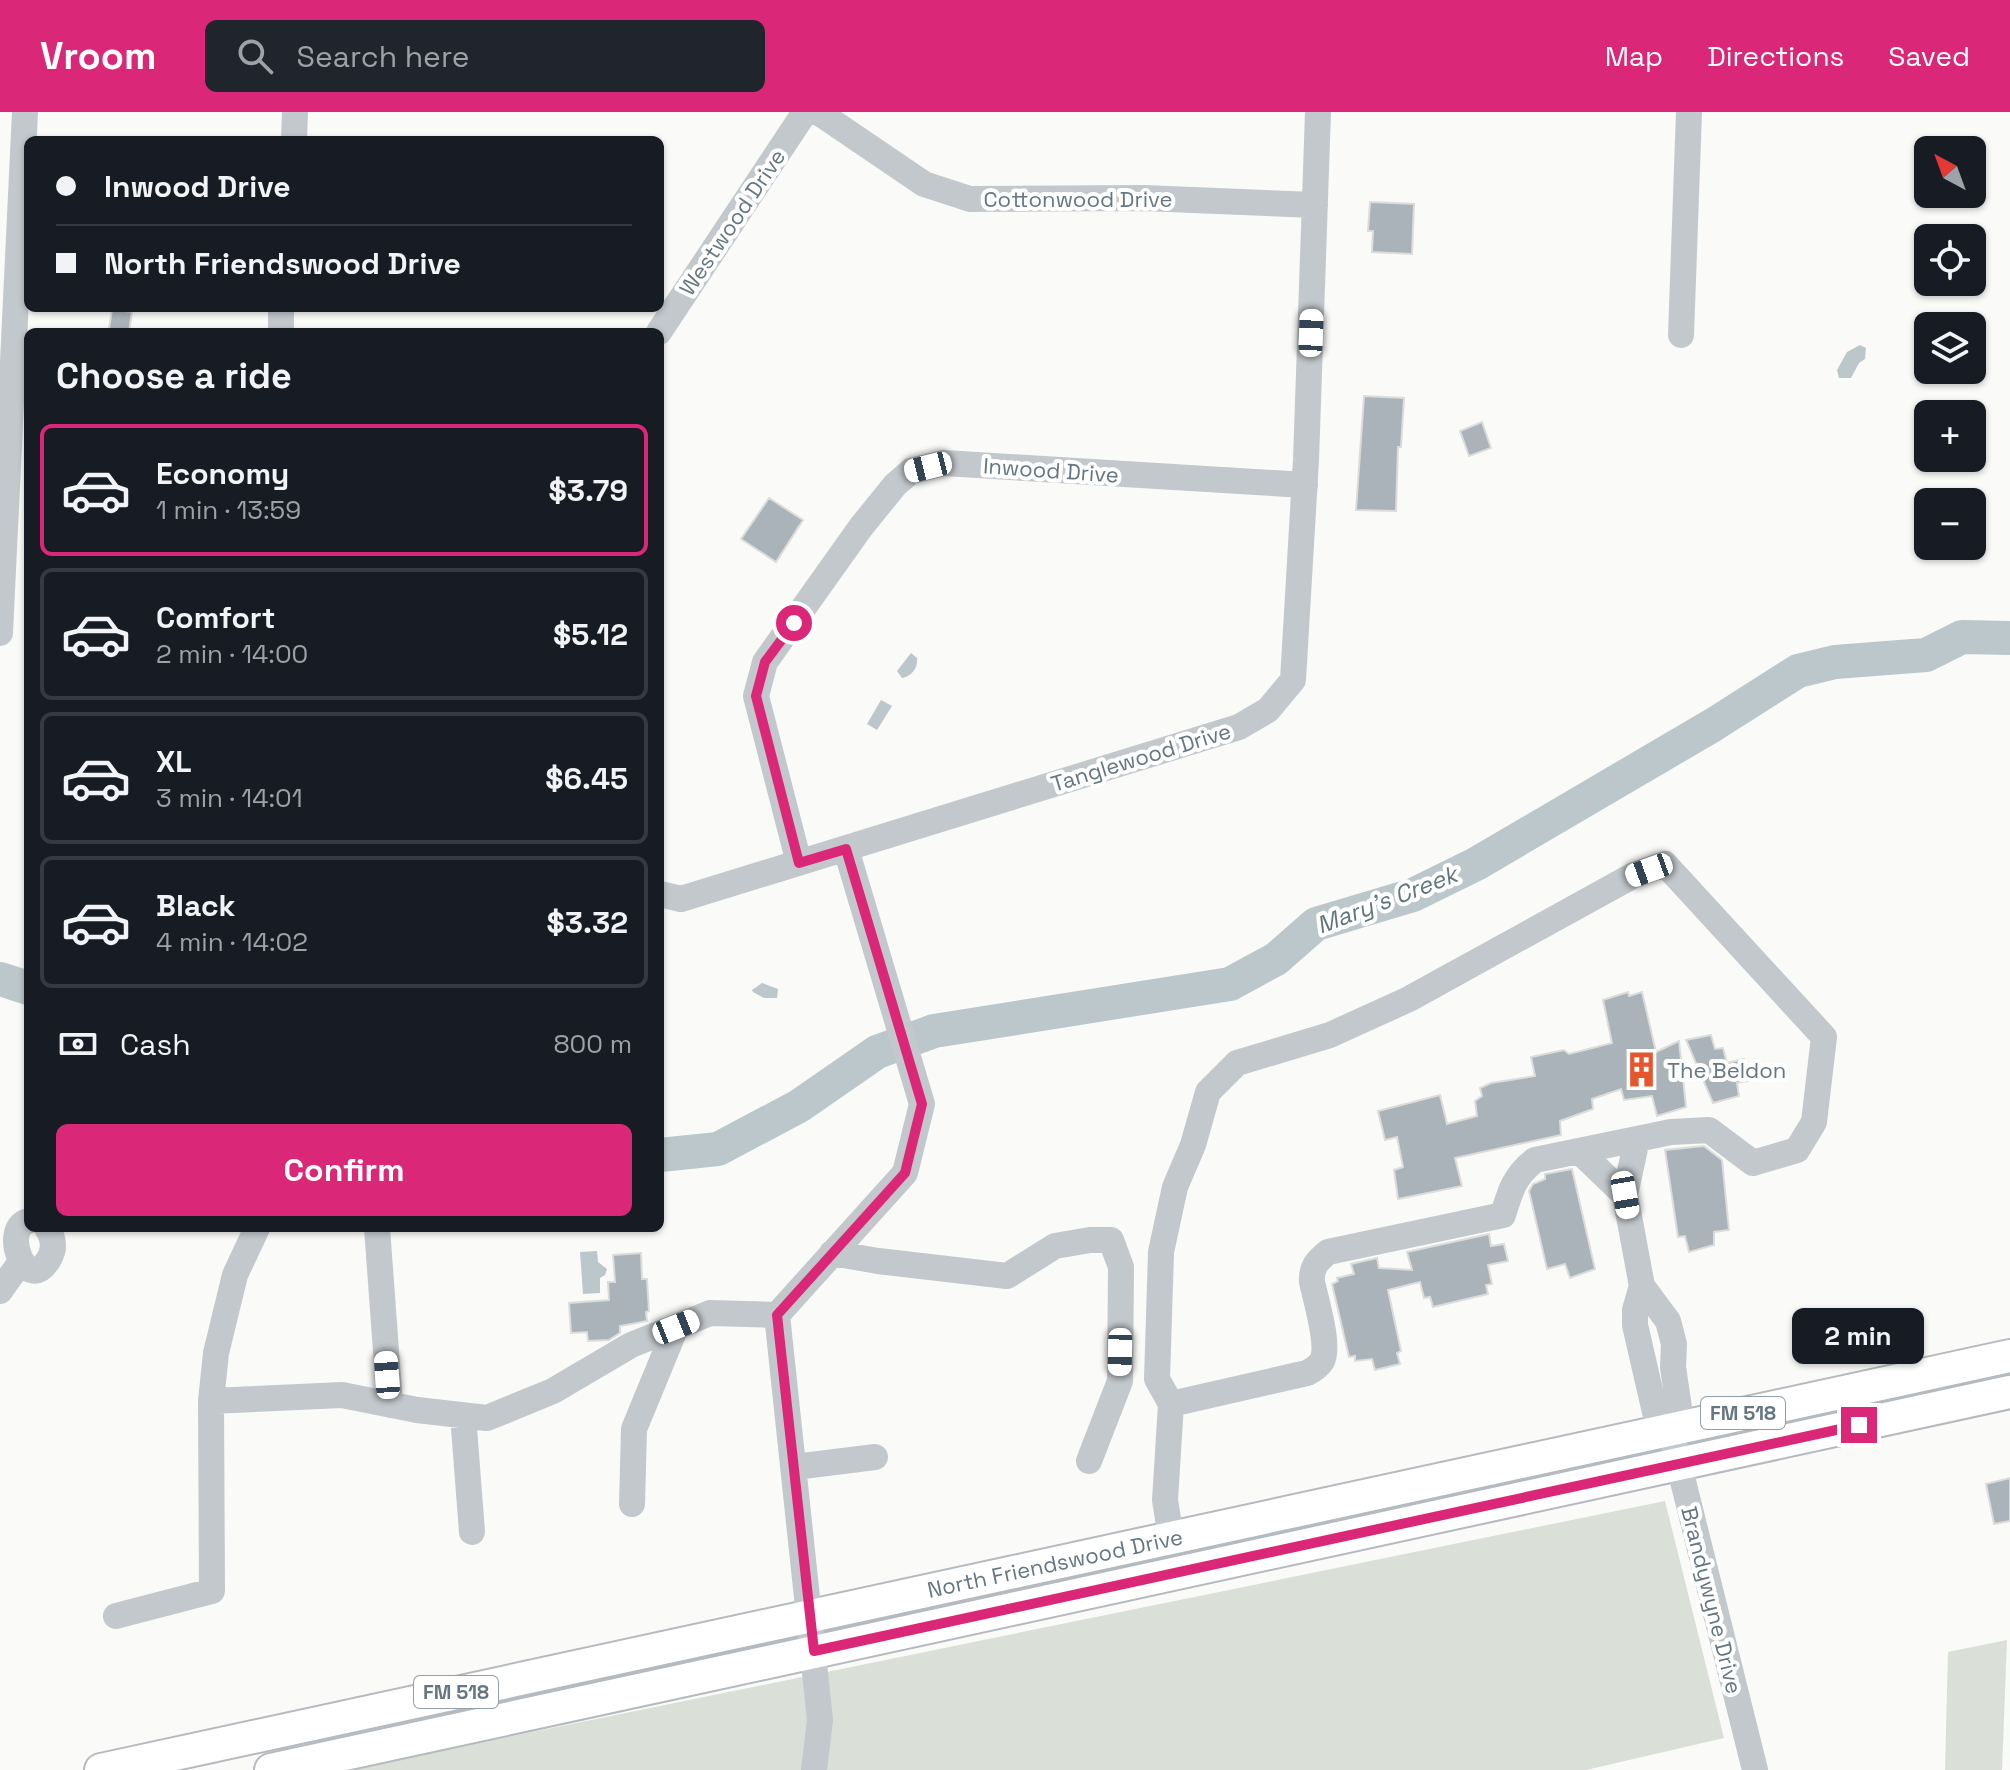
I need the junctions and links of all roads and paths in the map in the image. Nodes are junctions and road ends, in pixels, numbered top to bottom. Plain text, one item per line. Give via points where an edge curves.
1 (25, 112) edge
2 (295, 112) edge
3 (805, 112) edge
4 (818, 112) edge
5 (1318, 112) edge
6 (1689, 112) edge
7 (294, 136) edge
8 (1315, 205) junction
9 (7, 322) edge
10 (662, 328) edge
11 (1681, 335) dead end
12 (1305, 485) junction
13 (1, 574) edge
14 (0, 633) edge
15 (846, 849) junction
16 (799, 863) junction
17 (664, 895) edge
18 (1637, 1139) junction
19 (1579, 1151) junction
20 (1625, 1195) junction
21 (24, 1222) edge
22 (49, 1232) edge
23 (255, 1232) edge
24 (377, 1232) edge
25 (832, 1253) junction
26 (17, 1267) junction
27 (0, 1291) edge
28 (777, 1315) junction
29 (676, 1327) junction
30 (2010, 1356) edge
31 (2010, 1392) edge
32 (211, 1401) junction
33 (1171, 1404) junction
34 (390, 1405) junction
35 (463, 1415) junction
36 (1670, 1429) junction
37 (875, 1457) dead end
38 (1089, 1461) dead end
39 (1679, 1465) junction
40 (795, 1467) junction
41 (632, 1504) dead end
42 (472, 1532) dead end
43 (1171, 1538) junction
44 (811, 1615) junction
45 (116, 1616) dead end
46 (814, 1651) junction
47 (101, 1770) edge
48 (271, 1770) edge
49 (814, 1770) edge
50 (1755, 1770) edge

1 - 9 street
2 - 7 street
3 - 10 street, Westwood Drive
4 - 8 street, Cottonwood Drive via 924,184 970,199 1144,198
5 - 8 street, Tanglewood Drive
6 - 11 street
8 - 12 street, Tanglewood Drive
9 - 13 street
12 - 15 street, Tanglewood Drive via 1293,680 1268,710 1239,727
12 - 16 street, Inwood Drive via 944,463 911,471 861,527 765,662 756,696
13 - 14 street
15 - 16 street, Tanglewood Drive
15 - 25 street via 922,1104 905,1173
16 - 17 street, Tanglewood Drive via 681,899
18 - 19 street
18 - 20 street
18 - 33 street via 1709,1130 1753,1163 1797,1150 1814,1122 1824,1037 1665,864 1621,882 1409,999 1330,1035 1237,1063 1208,1092 1175,1187 1161,1252 1157,1379
19 - 20 street
19 - 33 street via 1535,1160 1521,1171 1503,1215 1328,1252 1311,1272 1325,1346 1317,1367
20 - 36 street via 1642,1286 1668,1321 1674,1344 1679,1408
21 - 26 street via 5,1238 6,1254
22 - 26 street via 53,1249 46,1263 32,1269
23 - 32 street via 235,1275 216,1353
24 - 34 street
25 - 28 street
25 - 38 street via 1007,1276 1055,1246 1111,1240 1121,1267 1120,1381
26 - 27 street
28 - 29 street via 710,1313
28 - 40 street
29 - 35 street via 631,1345 553,1391 487,1418
29 - 41 street via 634,1429
30 - 36 main road, North Friendswood Drive / FM 518
31 - 39 main road, North Friendswood Drive / FM 518
32 - 34 street via 342,1395
32 - 45 street via 212,1591
33 - 43 street via 1165,1500
34 - 35 street
35 - 42 street
36 - 39 street, Brandywyne Drive
36 - 43 main road, North Friendswood Drive / FM 518
37 - 40 street
39 - 46 main road, North Friendswood Drive / FM 518
39 - 50 street, Brandywyne Drive
40 - 44 street
43 - 44 main road, North Friendswood Drive / FM 518
44 - 46 street
44 - 47 main road, North Friendswood Drive / FM 518
46 - 48 main road, North Friendswood Drive / FM 518
46 - 49 street via 820,1720

